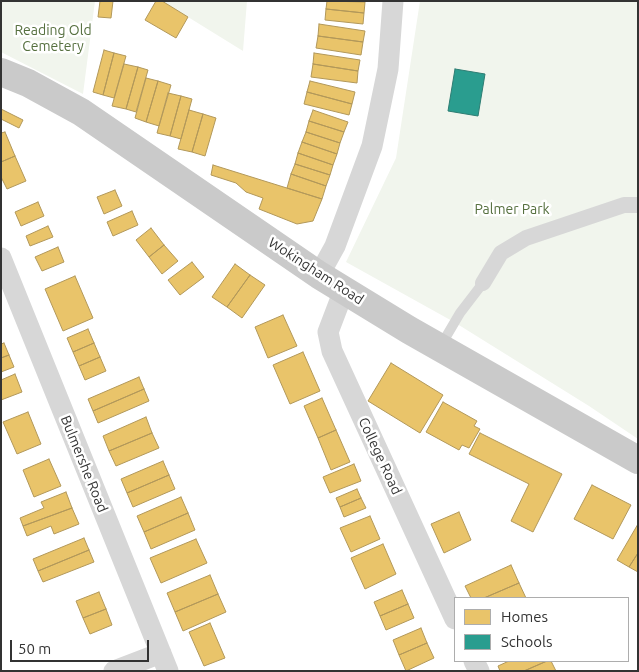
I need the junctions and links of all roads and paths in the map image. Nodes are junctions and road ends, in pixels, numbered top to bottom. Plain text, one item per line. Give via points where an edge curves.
1 (393, 1) edge
2 (1, 72) edge
3 (638, 205) edge
4 (1, 258) edge
5 (319, 275) junction
6 (483, 283) joint
7 (344, 290) junction
8 (440, 348) junction
9 (638, 460) edge
10 (454, 617) edge
11 (164, 662) edge
12 (114, 671) edge

1 - 5 street via 388,69 372,146 335,246
2 - 5 main road, Wokingham Road via 80,112
3 - 6 street via 624,205 526,238 501,253
4 - 11 street, Bulmershe Road
5 - 7 main road, Wokingham Road
6 - 8 lane via 460,313
7 - 8 main road, Wokingham Road
7 - 10 street, College Road via 328,332 332,351
8 - 9 main road, Wokingham Road
11 - 12 street

